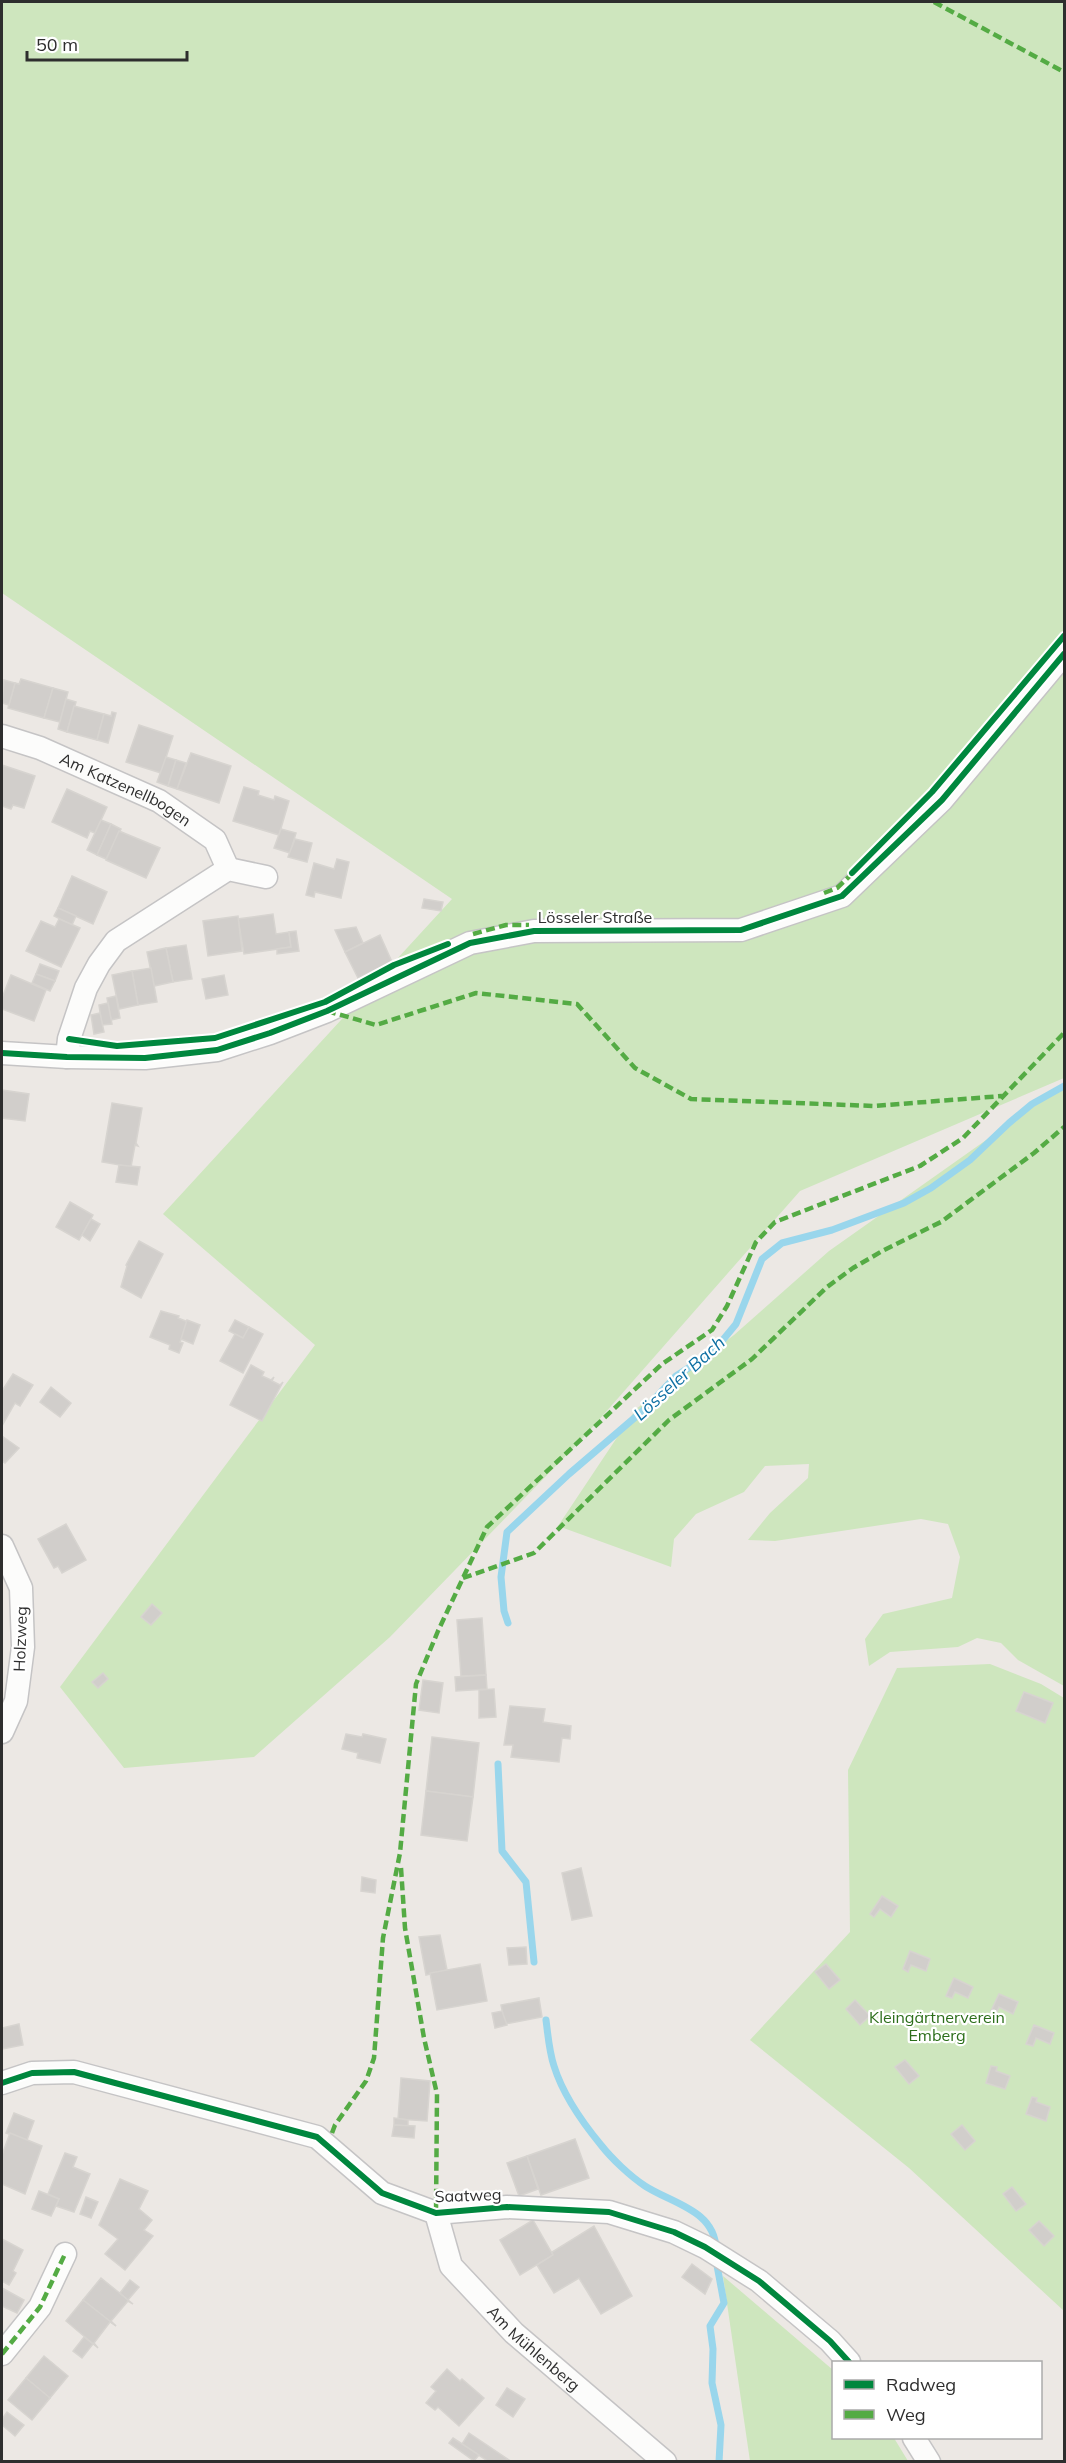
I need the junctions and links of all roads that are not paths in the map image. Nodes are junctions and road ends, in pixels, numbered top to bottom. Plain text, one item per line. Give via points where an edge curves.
1 (1065, 654) edge
2 (2, 736) edge
3 (228, 869) junction
4 (266, 877) dead end
5 (2, 1053) edge
6 (67, 1057) junction
7 (2, 1546) edge
8 (2, 1732) edge
9 (2, 2083) edge
10 (436, 2213) junction
11 (65, 2254) dead end
12 (2, 2354) edge
13 (848, 2361) edge
14 (915, 2439) edge
15 (665, 2462) edge
16 (928, 2462) edge

1 - 6 street, Lösseler Straße via 942,800 842,896 741,930 534,931 470,943 327,1011 216,1050 145,1058
2 - 3 street, Am Katzenellbogen via 40,748 159,801 215,840
3 - 4 street
3 - 6 street via 116,941 86,988
5 - 6 street, Lösseler Straße
7 - 8 street, Holzweg via 21,1587 23,1647 16,1701
9 - 10 street, Saatweg via 32,2073 74,2073 316,2138 382,2193
10 - 13 street, Saatweg via 507,2207 609,2212 674,2232 759,2281
10 - 15 street, Am Mühlenberg via 451,2266 514,2333
11 - 12 street via 40,2307
14 - 16 street

